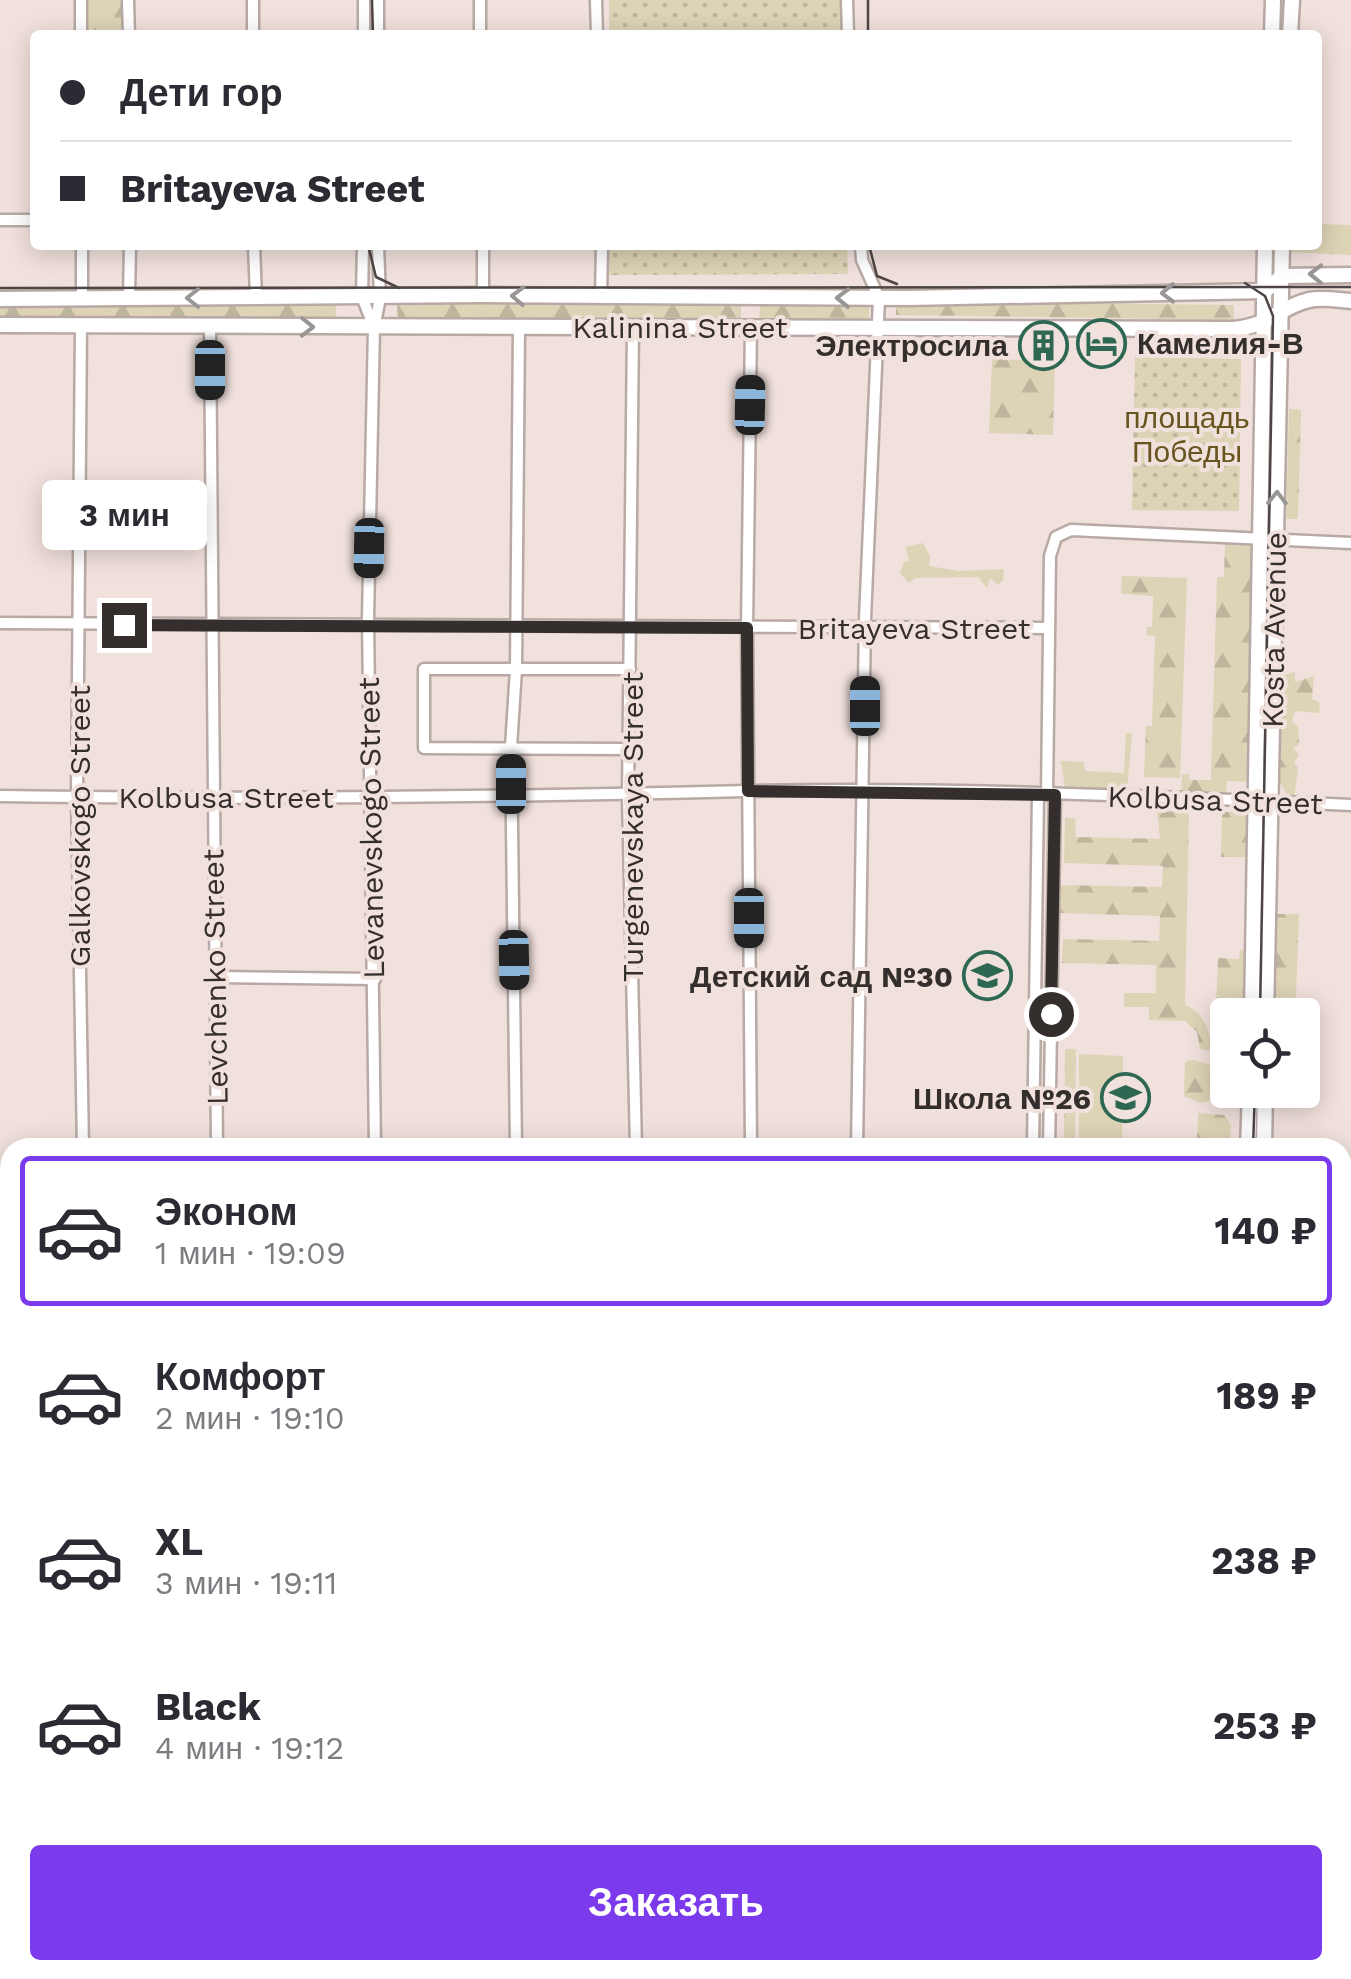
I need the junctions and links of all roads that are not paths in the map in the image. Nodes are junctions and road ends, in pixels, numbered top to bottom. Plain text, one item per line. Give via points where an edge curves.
1 (82, 0) edge
2 (128, 0) edge
3 (253, 0) edge
4 (364, 0) edge
5 (378, 0) edge
6 (480, 0) edge
7 (596, 0) edge
8 (847, 0) edge
9 (1273, 0) edge
10 (1292, 0) edge
11 (82, 30) edge
12 (129, 30) edge
13 (253, 30) edge
14 (364, 30) edge
15 (378, 30) edge
16 (480, 30) edge
17 (597, 30) edge
18 (848, 30) edge
19 (1272, 30) edge
20 (1290, 30) edge
21 (0, 220) edge
22 (30, 220) edge
23 (82, 250) edge
24 (130, 250) edge
25 (254, 250) edge
26 (363, 250) edge
27 (378, 250) edge
28 (483, 250) edge
29 (602, 250) edge
30 (861, 250) edge
31 (1266, 250) edge
32 (1281, 250) edge
33 (1351, 275) edge
34 (1276, 283) junction
35 (484, 295) junction
36 (362, 297) junction
37 (129, 298) junction
38 (256, 298) junction
39 (380, 298) junction
40 (601, 298) junction
41 (880, 298) junction
42 (1312, 298) junction
43 (0, 299) edge
44 (82, 299) junction
45 (1351, 301) edge
46 (1281, 308) junction
47 (80, 325) junction
48 (0, 326) edge
49 (210, 326) junction
50 (750, 326) junction
51 (1264, 326) junction
52 (633, 327) junction
53 (876, 327) junction
54 (374, 328) junction
55 (520, 328) junction
56 (1269, 538) junction
57 (1351, 543) edge
58 (0, 624) edge
59 (78, 624) junction
60 (516, 625) junction
61 (633, 625) junction
62 (212, 627) junction
63 (865, 627) junction
64 (368, 628) junction
65 (747, 628) junction
66 (1049, 628) junction
67 (516, 669) junction
68 (630, 669) junction
69 (511, 747) junction
70 (629, 748) junction
71 (748, 791) junction
72 (864, 793) junction
73 (511, 795) junction
74 (1047, 795) junction
75 (0, 796) edge
76 (212, 796) junction
77 (628, 796) junction
78 (77, 797) junction
79 (369, 798) junction
80 (1264, 801) junction
81 (1351, 805) edge
82 (216, 977) junction
83 (375, 979) junction
84 (1253, 998) edge
85 (1266, 998) edge
86 (1249, 1108) edge
87 (1265, 1108) edge
88 (83, 1138) edge
89 (217, 1138) edge
90 (375, 1138) edge
91 (516, 1138) edge
92 (636, 1138) edge
93 (751, 1138) edge
94 (857, 1138) edge
95 (1033, 1138) edge
96 (1049, 1138) edge
97 (1248, 1138) edge
98 (1264, 1138) edge

1 - 11 street
2 - 12 street
3 - 13 street
4 - 14 street
5 - 15 street
6 - 16 street
7 - 17 street
8 - 18 street
9 - 19 main road
10 - 20 main road
21 - 22 street
23 - 44 street
24 - 37 street
25 - 38 street
26 - 36 street, Levanevskogo Street
27 - 39 street, Levanevskogo Street
28 - 35 street
29 - 40 street
30 - 41 street
31 - 34 main road, Kosta Avenue via 1265,266
32 - 34 main road, Kosta Avenue
33 -> 34 main road, Kalinina Street
34 -> 41 main road, Kalinina Street
34 - 42 main road
34 - 46 main road, Kosta Avenue
34 - 51 main road, Kosta Avenue
35 - 39 main road, Kalinina Street
40 -> 35 main road, Kalinina Street
36 - 38 main road, Kalinina Street
36 - 39 main road, Kalinina Street
36 - 54 street, Levanevskogo Street
38 -> 37 main road, Kalinina Street
37 - 44 main road, Kalinina Street
39 - 54 street, Levanevskogo Street
41 -> 40 main road, Kalinina Street
41 - 53 street
42 - 45 main road
42 - 46 main road
43 - 44 main road, Kalinina Street
46 - 51 main road
56 -> 46 main road, Kosta Avenue
47 - 48 main road, Kalinina Street
47 - 49 main road, Kalinina Street
47 - 59 street, Galkovskogo Street
49 -> 54 main road, Kalinina Street
49 - 62 street, Levchenko Street
50 - 52 main road, Kalinina Street
50 - 53 main road, Kalinina Street
50 - 65 street
51 - 53 main road, Kalinina Street
51 - 56 main road, Kosta Avenue
52 - 55 main road, Kalinina Street
52 - 61 street, Turgenevskaya Street
53 - 63 street
54 - 55 main road, Kalinina Street
54 - 64 street, Levanevskogo Street
55 - 60 street
56 - 57 street
56 - 66 street via 1071,530 1056,537 1050,556
56 - 80 main road, Kosta Avenue
58 - 59 street, Britayeva Street
59 - 62 street, Britayeva Street
59 - 78 street, Galkovskogo Street
60 - 61 street, Britayeva Street
60 - 64 street, Britayeva Street
60 - 67 street
61 - 65 street, Britayeva Street
61 - 68 street, Turgenevskaya Street
62 - 64 street, Britayeva Street
62 - 76 street, Levchenko Street
63 - 65 street, Britayeva Street
63 - 66 street, Britayeva Street
63 - 72 street
64 - 79 street, Levanevskogo Street
65 - 71 street
66 - 74 street
67 - 68 street
67 - 69 street
67 - 69 street via 424,669 424,748
68 - 70 street, Turgenevskaya Street
69 - 70 street
69 - 73 street
70 - 77 street, Turgenevskaya Street
71 - 72 street, Kolbusa Street
71 - 77 street, Kolbusa Street
71 - 93 street
72 - 74 street, Kolbusa Street
72 - 94 street
73 - 77 street, Kolbusa Street
73 - 79 street, Kolbusa Street
73 - 91 street
74 - 80 street, Kolbusa Street
74 - 95 street
74 - 96 street
75 - 78 street, Kolbusa Street
76 - 78 street, Kolbusa Street
76 - 79 street, Kolbusa Street
76 - 82 street, Levchenko Street
77 - 92 street, Turgenevskaya Street
78 - 88 street, Galkovskogo Street
79 - 83 street, Levanevskogo Street
80 - 81 street, Kolbusa Street
80 - 84 main road, Kosta Avenue
80 - 85 main road, Kosta Avenue
82 - 83 street
82 - 89 street, Levchenko Street
83 - 90 street, Levanevskogo Street
86 - 97 main road
87 - 98 main road

